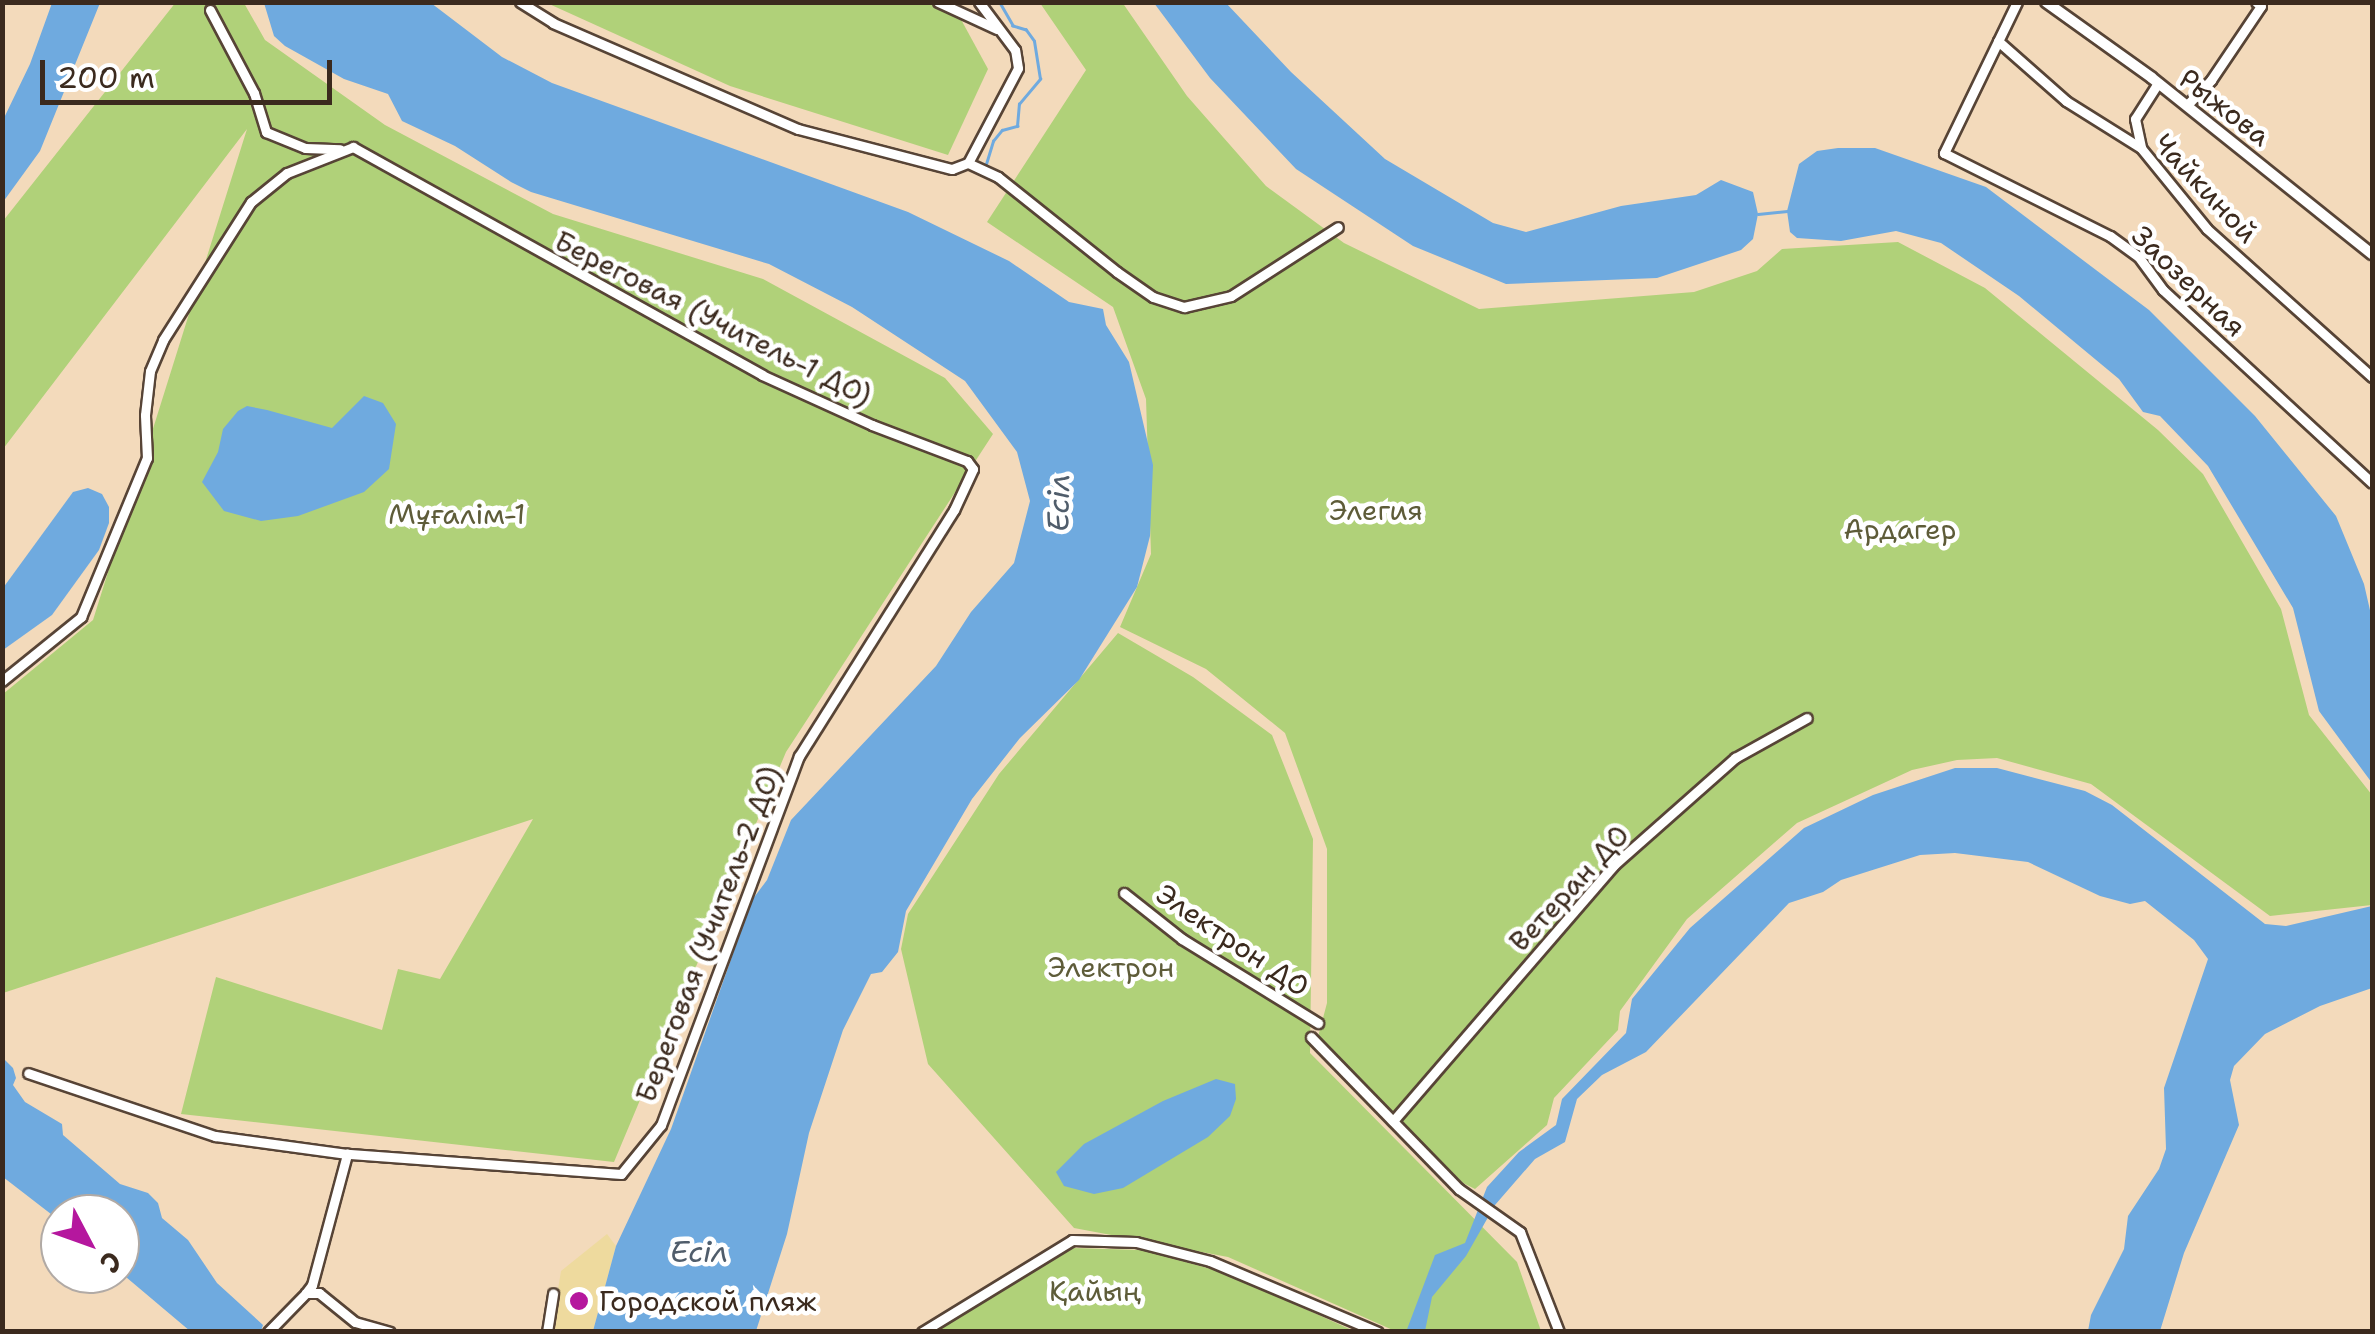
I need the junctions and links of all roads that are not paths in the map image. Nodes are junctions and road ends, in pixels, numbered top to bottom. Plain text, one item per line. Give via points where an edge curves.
1 (520, 2) edge
2 (938, 2) edge
3 (979, 2) edge
4 (2017, 2) edge
5 (2046, 2) edge
6 (2256, 2) edge
7 (210, 10) dead end
8 (999, 30) junction
9 (1998, 41) junction
10 (2158, 82) junction
11 (2187, 105) junction
12 (351, 148) junction
13 (2141, 148) junction
14 (968, 163) junction
15 (1338, 226) dead end
16 (2372, 254) edge
17 (2372, 377) edge
18 (2372, 483) edge
19 (2, 681) edge
20 (1807, 718) dead end
21 (799, 756) joint
22 (1124, 893) dead end
23 (1318, 1023) dead end
24 (1310, 1037) dead end
25 (28, 1072) dead end
26 (1393, 1121) junction
27 (347, 1154) junction
28 (306, 1293) junction
29 (553, 1293) dead end
30 (271, 1328) edge
31 (390, 1332) edge
32 (547, 1332) edge
33 (922, 1332) edge
34 (1378, 1332) edge
35 (1559, 1332) edge

1 - 14 street via 570,31 798,129 952,169
2 - 8 street
3 - 8 street
4 - 9 street
5 - 10 street, Рыжова
6 - 11 street via 2261,6 2252,21
7 - 12 street via 254,93 266,132 305,148
8 - 14 street via 1015,50 1018,68
9 - 13 street, Чайкиной via 2066,101
9 - 18 street, Заозерная via 1944,153 2138,256 2163,290
10 - 11 street, Рыжова
10 - 13 street via 2135,119
11 - 16 street, Рыжова
12 - 19 street via 288,172 251,202 156,355 145,415 147,458 81,617
12 - 21 street, Береговая (Учитель-1 ДО) via 762,375 972,465 954,510
13 - 17 street, Чайкиной via 2206,229
14 - 15 street via 998,177 1153,297 1184,307 1231,296
20 - 26 street, Ветеран ДО via 1736,758 1614,865
21 - 27 street, Береговая (Учитель-2 ДО) via 661,1125 621,1174
22 - 23 street, Электрон ДО via 1182,938
24 - 26 street
25 - 27 street via 215,1136
26 - 35 street via 1459,1189 1520,1232
27 - 28 street
28 - 30 street
28 - 31 street via 319,1293 355,1322
29 - 32 street
33 - 34 street via 1072,1240 1136,1242 1210,1261

